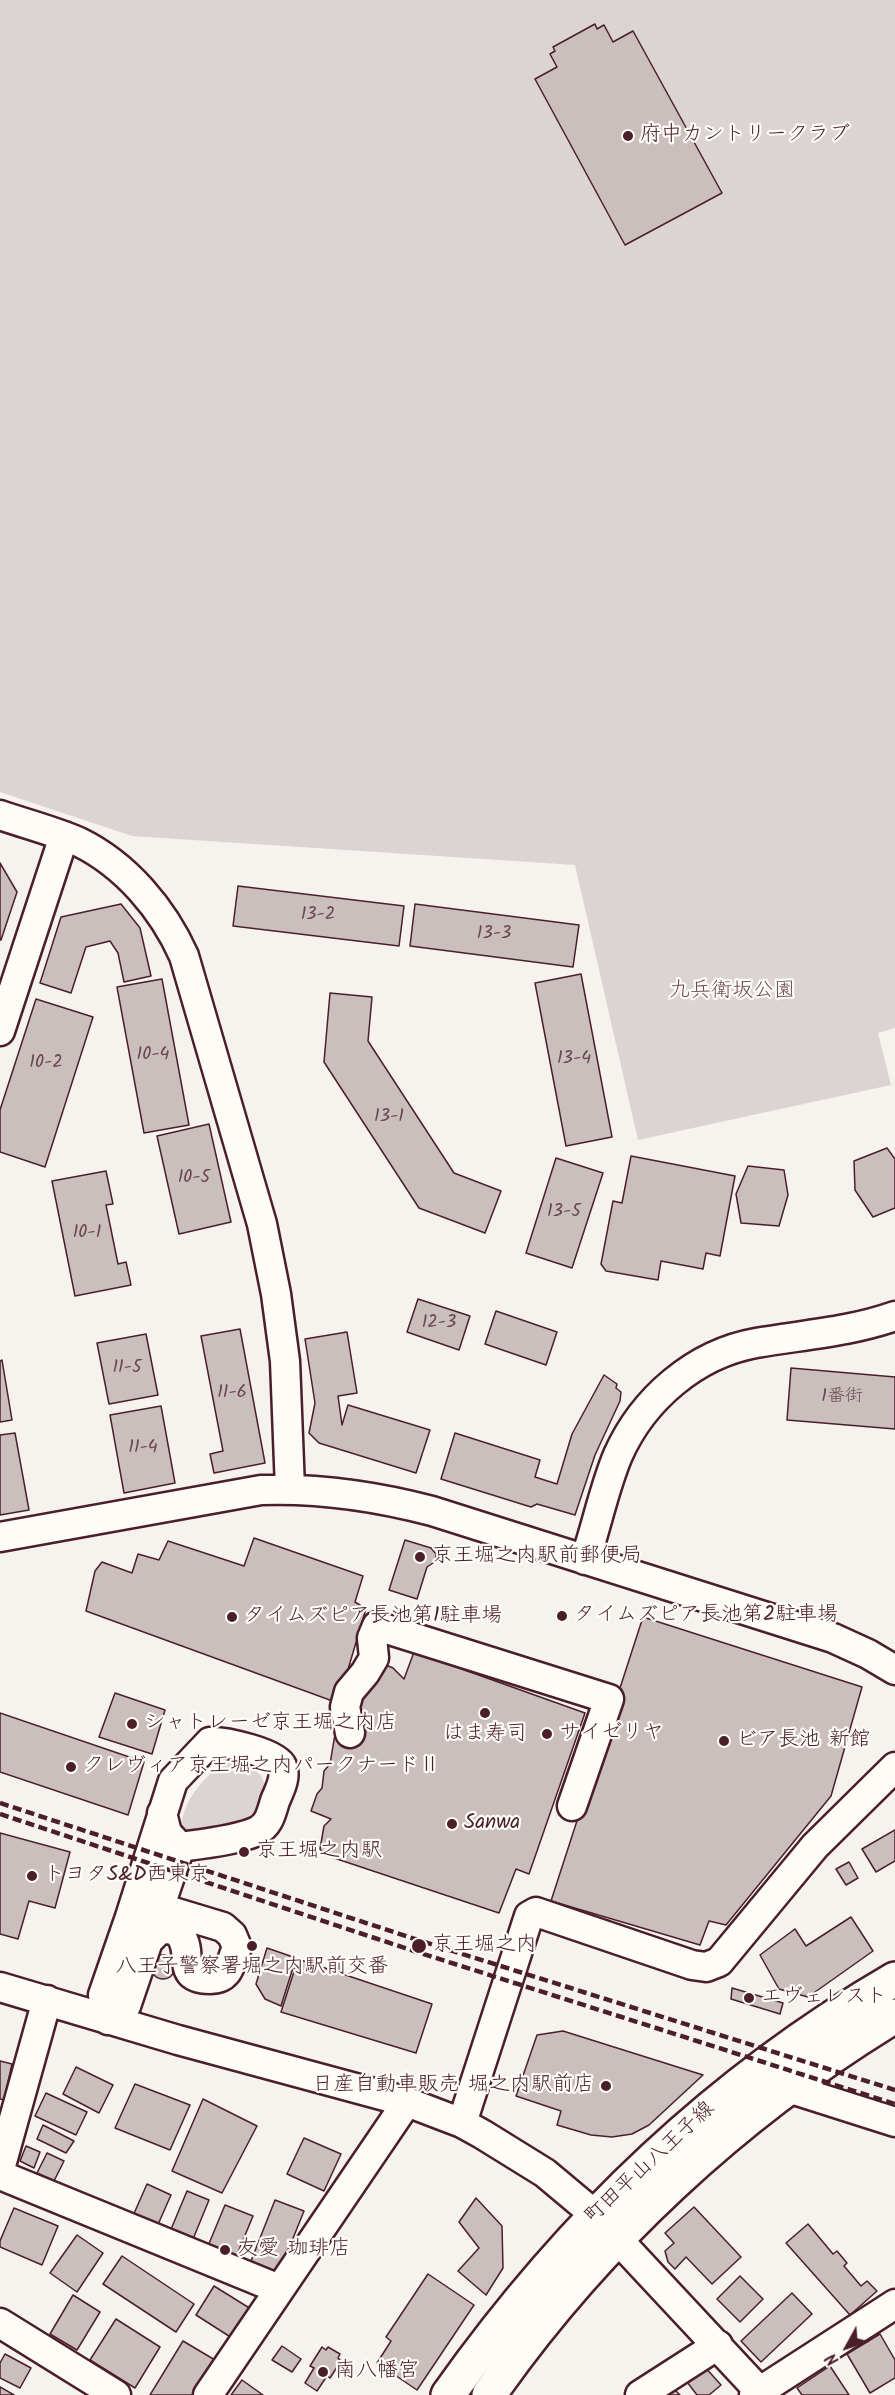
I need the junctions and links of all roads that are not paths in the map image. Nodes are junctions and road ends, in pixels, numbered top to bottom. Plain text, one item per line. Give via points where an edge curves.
1 (0, 815) edge
2 (64, 836) junction
3 (0, 1030) edge
4 (895, 1316) edge
5 (290, 1489) junction
6 (0, 1537) edge
7 (585, 1560) junction
8 (895, 1670) edge
9 (350, 1732) dead end
10 (895, 1767) edge
11 (572, 1806) dead end
12 (162, 1813) junction
13 (180, 1847) junction
14 (160, 1908) junction
15 (130, 1917) junction
16 (150, 1939) junction
17 (895, 1979) edge
18 (0, 1987) edge
19 (47, 2000) junction
20 (895, 2016) edge
21 (108, 2020) junction
22 (788, 2088) junction
23 (407, 2102) junction
24 (895, 2122) edge
25 (462, 2123) junction
26 (0, 2169) edge
27 (0, 2175) edge
28 (594, 2214) junction
29 (617, 2238) junction
30 (279, 2289) junction
31 (895, 2304) edge
32 (0, 2323) edge
33 (718, 2345) junction
34 (759, 2394) edge
35 (116, 2395) edge
36 (208, 2395) edge
37 (448, 2395) edge
38 (489, 2395) edge
39 (640, 2395) edge

1 - 2 street
2 - 3 street
2 - 5 street via 92,849 130,878 167,923 184,956 262,1224 276,1294 285,1361
4 - 7 street via 861,1326 742,1346 684,1373 642,1415 622,1448
5 - 6 street via 261,1490
5 - 7 street via 381,1498
7 - 8 street via 833,1638
9 - 11 street via 345,1707 349,1692 374,1658 372,1638 377,1626 609,1699
10 - 25 street via 815,1846 720,1962 706,1967 692,1965 536,1912 529,1916
12 - 13 street via 167,1833
12 - 13 street via 173,1781 210,1742 221,1741 275,1757 282,1765 284,1776 268,1823 256,1832
12 - 15 street
13 - 14 street
14 - 15 street via 140,1909
14 - 16 street
14 - 16 street via 223,1927 237,1947 226,1974 219,1979 198,1979 191,1975 181,1934 160,1929
15 - 21 street via 103,1995
16 - 21 street via 126,2006
17 - 28 main road, 町田平山八王子線 via 830,2018 734,2087
18 - 19 street
19 - 21 street
19 - 26 street
20 - 22 main road, 町田平山八王子線
21 - 23 street
22 - 24 street
22 - 29 main road, 町田平山八王子線 via 728,2135
23 - 25 street
23 - 30 street
25 - 28 street via 539,2168
27 - 30 street
28 - 29 street
28 - 37 main road, 町田平山八王子線
29 - 33 street
29 - 38 main road, 町田平山八王子線
30 - 36 street
31 - 34 street
32 - 35 street
33 - 34 street
33 - 39 street

